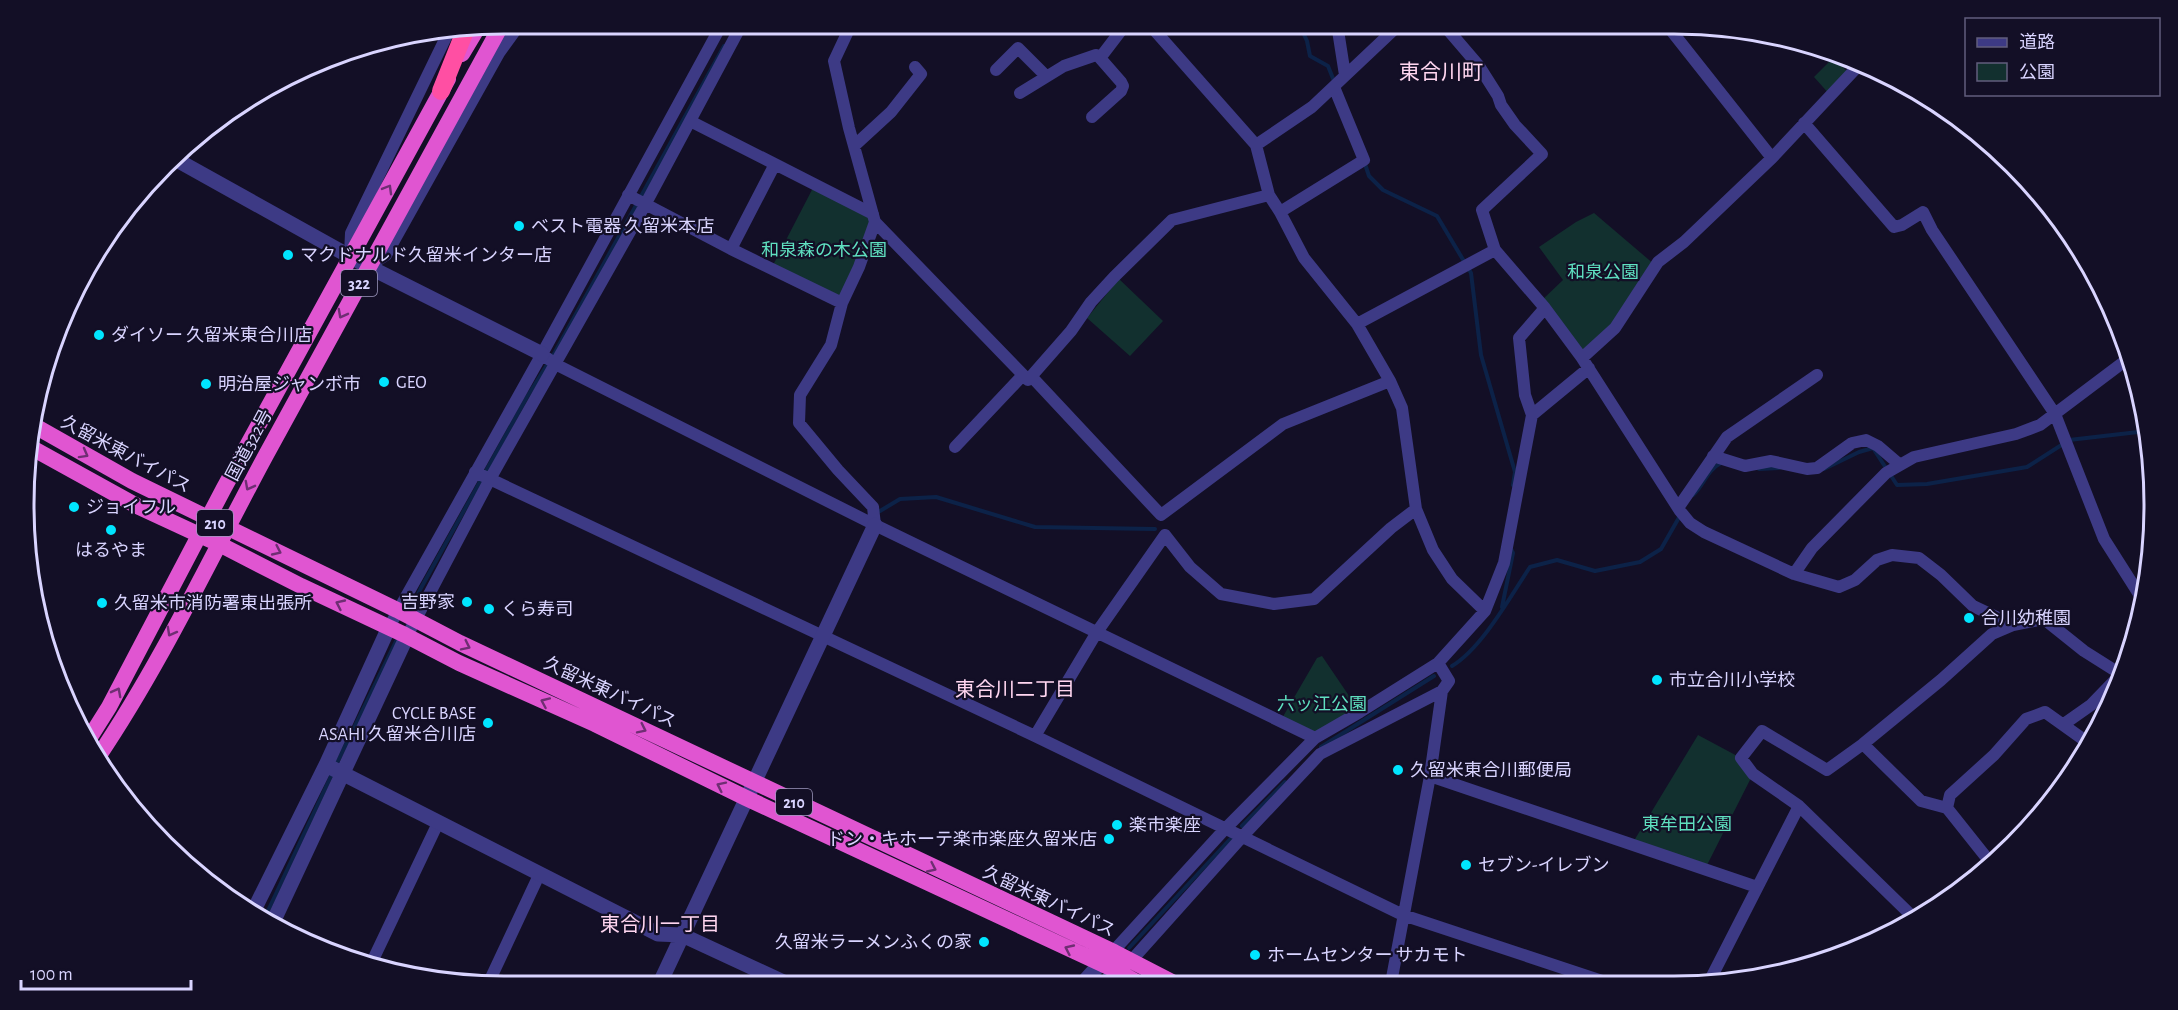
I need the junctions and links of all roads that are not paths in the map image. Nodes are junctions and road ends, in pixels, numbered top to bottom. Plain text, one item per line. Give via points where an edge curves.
1 (513, 34) edge
2 (717, 34) edge
3 (737, 34) edge
4 (846, 34) edge
5 (1118, 34) edge
6 (1158, 34) edge
7 (1339, 34) edge
8 (1389, 34) edge
9 (1452, 34) edge
10 (1674, 34) edge
11 (496, 35) edge
12 (473, 36) edge
13 (463, 37) edge
14 (445, 39) edge
15 (1100, 58) junction
16 (915, 67) dead end
17 (996, 70) dead end
18 (1854, 70) edge
19 (1345, 75) junction
20 (1046, 76) junction
21 (1334, 87) junction
22 (441, 91) junction
23 (1020, 93) dead end
24 (1092, 117) dead end
25 (690, 121) junction
26 (1804, 123) junction
27 (1256, 145) junction
28 (854, 146) junction
29 (1772, 159) junction
30 (182, 163) edge
31 (775, 164) junction
32 (628, 195) junction
33 (1269, 195) junction
34 (645, 205) junction
35 (1280, 212) junction
36 (874, 218) junction
37 (731, 249) junction
38 (1495, 250) junction
39 (350, 255) junction
40 (368, 266) junction
41 (842, 303) junction
42 (1545, 308) junction
43 (1357, 324) junction
44 (542, 354) junction
45 (1586, 363) junction
46 (555, 364) junction
47 (2122, 364) edge
48 (1817, 375) dead end
49 (1027, 376) junction
50 (1390, 381) junction
51 (2055, 414) junction
52 (1532, 415) junction
53 (41, 430) edge
54 (955, 447) dead end
55 (38, 451) edge
56 (1713, 456) junction
57 (1899, 464) junction
58 (475, 472) junction
59 (490, 479) junction
60 (1416, 509) junction
61 (1682, 513) junction
62 (1161, 515) junction
63 (207, 519) junction
64 (875, 525) junction
65 (227, 528) junction
66 (199, 536) junction
67 (1165, 536) junction
68 (219, 543) junction
69 (1794, 574) junction
70 (2135, 588) edge
71 (1485, 611) junction
72 (407, 615) junction
73 (2013, 625) junction
74 (399, 632) junction
75 (1098, 632) junction
76 (824, 637) junction
77 (1438, 663) junction
78 (2114, 670) edge
79 (1442, 691) junction
80 (2105, 691) edge
81 (2064, 724) junction
82 (93, 732) edge
83 (1035, 736) junction
84 (2082, 737) edge
85 (1315, 738) junction
86 (1863, 744) junction
87 (103, 749) edge
88 (326, 765) junction
89 (344, 773) junction
90 (1430, 776) junction
91 (749, 790) junction
92 (1799, 806) junction
93 (1947, 808) junction
94 (438, 823) junction
95 (1224, 830) junction
96 (1242, 837) junction
97 (1986, 857) edge
98 (540, 873) junction
99 (1756, 887) junction
100 (257, 904) edge
101 (1908, 912) edge
102 (276, 915) edge
103 (1402, 915) junction
104 (682, 936) junction
105 (1114, 952) junction
106 (374, 956) edge
107 (1131, 961) junction
108 (1107, 973) edge
109 (1713, 973) edge
110 (492, 975) edge
111 (664, 976) edge
112 (770, 976) edge
113 (1160, 976) edge
114 (1392, 976) edge
115 (1587, 976) edge

1 - 40 street via 386,255
2 - 32 street
3 - 25 street
4 - 28 street via 834,62
5 - 15 street
6 - 27 street
7 - 19 street
8 - 19 street
9 - 38 street via 1479,66 1515,125 1542,154 1482,210
10 - 29 street
11 - 40 highway, 国道322号 / 322
12 - 22 highway, 国道322号 / 322
13 - 22 highway
14 - 39 street via 351,233
15 - 20 street via 1096,55
15 - 24 street via 1123,86
16 - 28 street via 921,74 891,112
17 - 20 street via 1018,48
18 - 26 street
19 - 21 street
20 - 23 street
21 - 27 street
21 - 35 street via 1364,160
39 -> 22 highway, 国道322号 / 322
25 - 31 street
25 - 34 street
26 - 29 street
26 - 51 street via 1894,227 1923,212
27 - 33 street
28 - 36 street
29 - 45 street via 1658,262 1615,328
30 - 39 street
31 - 36 street
31 - 37 street
32 - 34 street
32 - 44 street
33 - 35 street
33 - 49 street via 1173,220 1114,277 1071,331
34 - 37 street
34 - 46 street
35 - 43 street via 1304,258
36 - 41 street via 859,267
36 - 49 street
37 - 41 street
38 - 42 street
38 - 43 street
39 - 40 street
39 - 63 highway, 国道322号 / 322
40 - 44 street
40 -> 65 highway, 国道322号 / 322
41 - 64 street via 831,345 800,395 799,423 873,507
42 - 45 street
42 - 52 street via 1519,338 1525,395
43 - 50 street
44 - 46 street
44 - 58 street
45 - 52 street
45 - 61 street
46 - 59 street
46 - 64 street
47 - 51 street
48 - 56 street via 1727,437
49 - 54 street
49 - 62 street
50 - 60 street via 1401,408
50 - 62 street via 1283,424
51 - 57 street via 2016,434 1914,457
51 - 70 street via 2104,539
52 - 71 street via 1504,563
53 -> 63 highway, 久留米東バイパス / 210
55 - 66 highway, 久留米東バイパス / 210
56 - 57 street via 1745,466 1771,461 1817,468 1852,443 1866,440
56 - 61 street
57 - 69 street via 1812,548
58 - 59 street
58 - 72 street
59 - 72 street
59 - 76 street
60 - 67 street via 1314,599 1274,604 1221,594 1190,567
60 - 71 street via 1433,550 1452,579
61 - 69 street via 1704,532
62 - 67 street
63 - 65 highway, 久留米東バイパス / 210
63 - 66 highway, 国道322号 / 322
64 - 75 street
64 - 76 street
65 - 68 highway, 国道322号 / 322
65 -> 72 highway, 久留米東バイパス / 210
66 - 68 highway, 久留米東バイパス / 210
82 -> 66 highway, 国道322号 / 322
67 - 75 street
74 -> 68 highway, 久留米東バイパス / 210
68 -> 87 highway, 国道322号 / 322
69 - 73 street via 1839,587 1855,580 1877,560 1892,555 1919,558 1973,606
71 - 77 street
72 - 74 street
72 - 74 street
72 -> 91 highway, 久留米東バイパス / 210
73 - 78 street via 2044,620
73 - 86 street via 1992,634
74 - 88 street
74 - 89 street
91 -> 74 highway, 久留米東バイパス / 210 via 459,663
75 - 83 street
75 - 85 street
76 - 83 street
76 - 91 street
77 - 79 street via 1449,681
77 - 85 street
79 - 90 street
79 - 96 street via 1320,754
80 - 81 street
81 - 84 street
81 - 93 street via 2045,712 2026,719 1950,795
83 - 95 street
85 - 95 street
86 - 92 street via 1827,770 1762,731 1741,758 1752,774
86 - 93 street via 1921,801
88 - 89 street
88 - 100 street
89 - 94 street
89 - 102 street
90 - 99 street
90 - 103 street
91 - 104 street
91 -> 105 highway, 久留米東バイパス / 210
108 -> 91 highway, 久留米東バイパス / 210
92 - 99 street
92 - 101 street
93 - 97 street
94 - 98 street
94 - 106 street
95 - 96 street
95 - 105 street
96 - 103 street
96 - 107 street
98 - 104 street via 658,934
98 - 110 street
99 - 109 street
103 - 114 street
103 - 115 street
104 - 111 street
104 - 112 street
105 - 107 highway, 久留米東バイパス / 210
105 - 108 street
107 - 108 street
107 - 113 highway, 久留米東バイパス / 210

